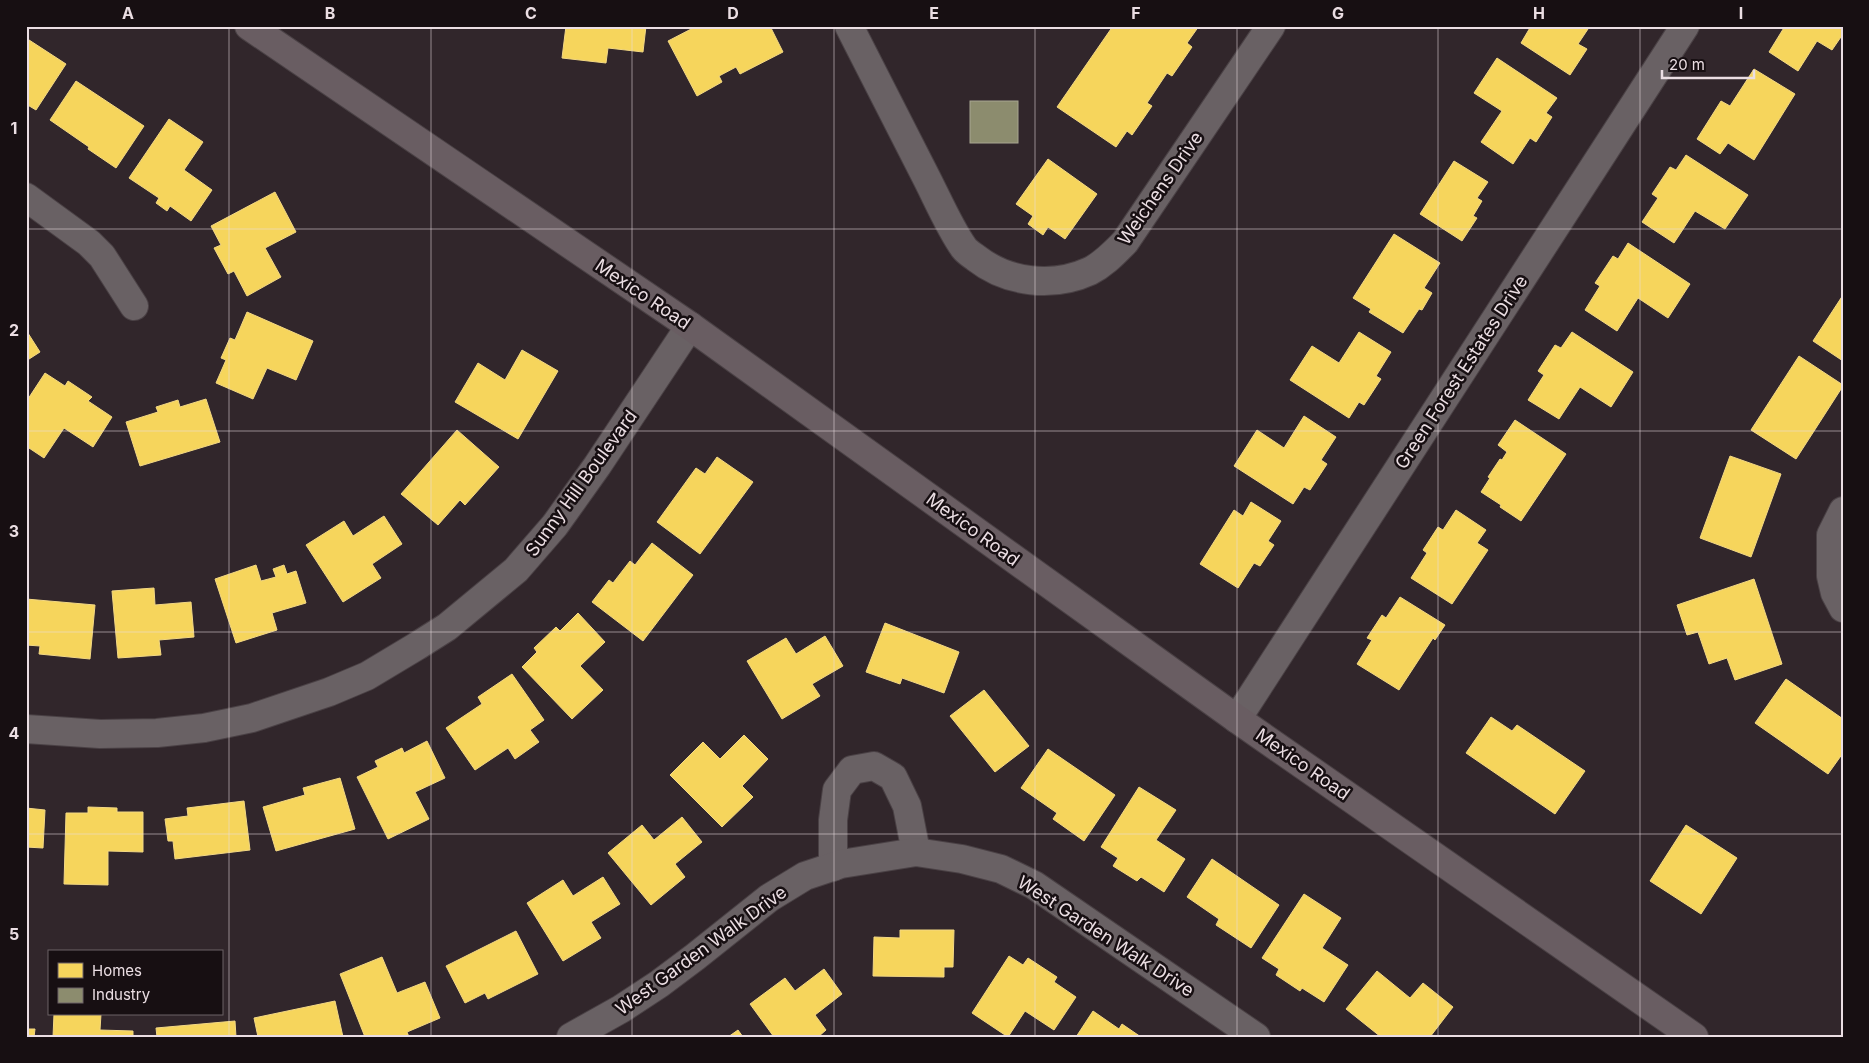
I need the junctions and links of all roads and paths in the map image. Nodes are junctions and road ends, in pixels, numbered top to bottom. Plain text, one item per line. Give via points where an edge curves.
1 (249, 26) edge
2 (849, 26) edge
3 (1271, 26) edge
4 (1685, 26) edge
5 (26, 196) edge
6 (134, 306) dead end
7 (690, 326) junction
8 (1843, 511) edge
9 (1843, 608) edge
10 (1237, 719) junction
11 (26, 729) edge
12 (916, 852) junction
13 (833, 867) junction
14 (570, 1037) edge
15 (1256, 1037) edge
16 (1694, 1037) edge

1 - 7 main road, Mexico Road
2 - 3 street, Weichens Drive via 965,249 990,268 1004,274 1023,280 1048,280 1069,278 1091,270 1108,260 1125,242
4 - 10 street, Green Forest Estates Drive
5 - 6 street via 96,249
7 - 10 main road, Mexico Road
7 - 11 street, Sunny Hill Boulevard via 554,526 510,576 447,627 417,646 366,676 252,718 157,733 100,734
8 - 9 street via 1831,535 1830,560 1835,593
10 - 16 main road, Mexico Road
12 - 13 street, West Garden Walk Drive
12 - 13 street via 907,806 892,777 874,766 852,770 837,790
12 - 15 street, West Garden Walk Drive via 962,859 1001,870 1034,885
13 - 14 street, West Garden Walk Drive via 805,876 769,898 659,984

